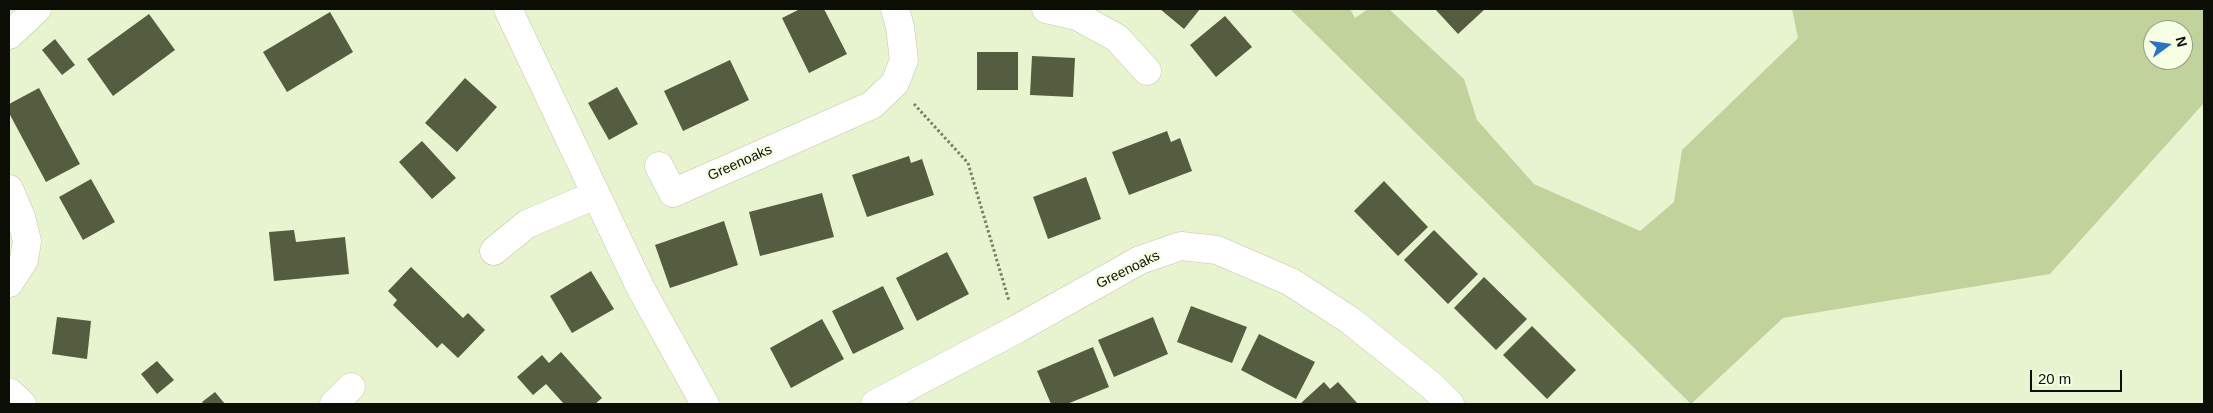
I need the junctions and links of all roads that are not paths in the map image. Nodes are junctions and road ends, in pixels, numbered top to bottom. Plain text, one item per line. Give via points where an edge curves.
1 (37, 9) edge
2 (508, 9) edge
3 (895, 9) edge
4 (1046, 9) edge
5 (9, 35) edge
6 (1147, 70) dead end
7 (659, 166) dead end
8 (9, 190) edge
9 (595, 194) junction
10 (494, 251) dead end
11 (9, 283) edge
12 (9, 392) edge
13 (22, 404) edge
14 (705, 404) edge
15 (875, 404) edge
16 (1450, 404) edge

1 - 5 street
2 - 9 street
3 - 7 street, Greenoaks via 904,60 895,83 872,105 673,192
4 - 6 street via 1077,16 1117,38
8 - 11 street via 21,217 26,241 24,260
9 - 10 street via 527,224
9 - 14 street via 641,289
12 - 13 street
15 - 16 street, Greenoaks via 1140,260 1181,246 1216,250 1290,282 1351,321

